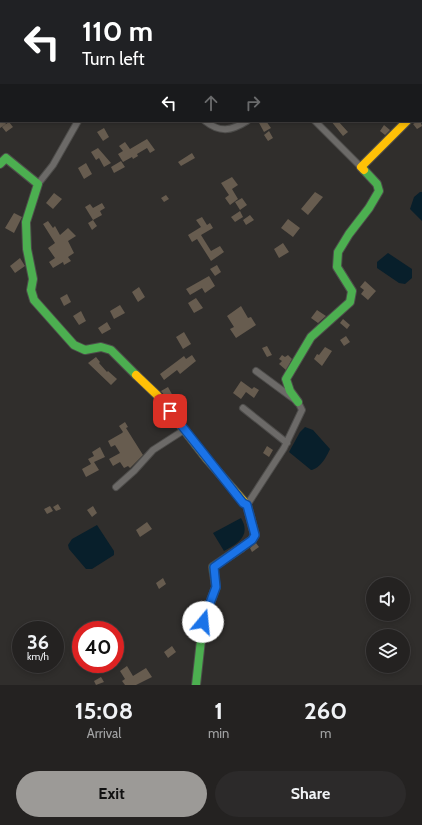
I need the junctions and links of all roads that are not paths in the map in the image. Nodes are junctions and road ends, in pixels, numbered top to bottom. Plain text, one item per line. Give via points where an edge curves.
1 (77, 122) edge
2 (206, 122) edge
3 (245, 122) edge
4 (316, 122) edge
5 (406, 122) edge
6 (0, 164) edge
7 (361, 168) junction
8 (38, 184) junction
9 (256, 371) dead end
10 (298, 402) junction
11 (243, 408) dead end
12 (184, 430) junction
13 (287, 443) junction
14 (116, 487) dead end
15 (247, 505) junction
16 (196, 685) edge

1 - 8 street via 53,165
2 - 3 street via 217,129 224,130
4 - 7 street
5 - 7 street
6 - 8 street via 6,158
7 - 10 street via 377,184 379,191 350,232 338,255 337,267 342,278 350,286 353,296 350,302 312,335 286,379 290,391
8 - 12 street via 26,222 34,300 80,349 101,347 111,350 126,363 165,404
9 - 10 street
10 - 13 street via 302,407 302,413
11 - 13 street
12 - 14 street via 153,450
12 - 15 street
13 - 15 street
15 - 16 street via 255,535 252,540 214,567 216,587 203,622

